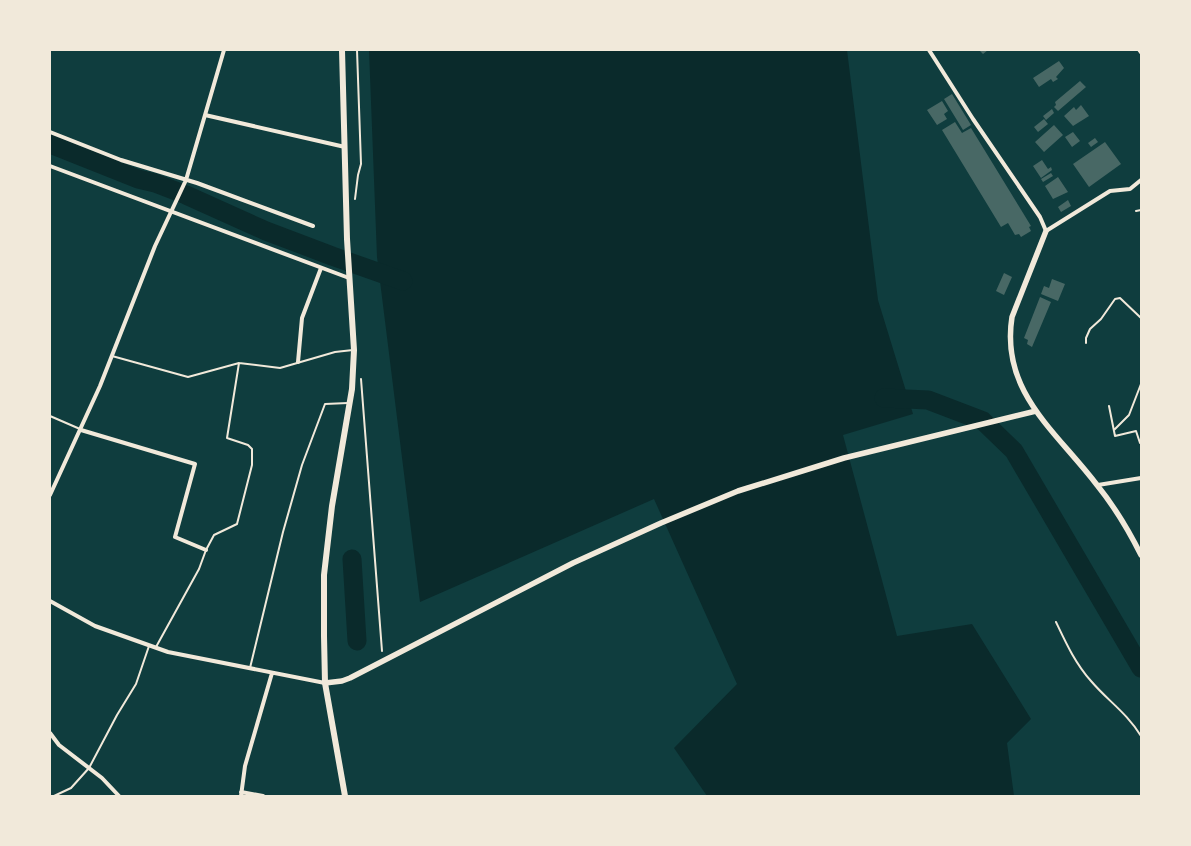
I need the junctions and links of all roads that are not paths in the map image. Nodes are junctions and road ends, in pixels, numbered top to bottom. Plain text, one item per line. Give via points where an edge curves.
1 (224, 50) edge
2 (342, 50) edge
3 (929, 50) edge
4 (205, 114) junction
5 (50, 132) edge
6 (345, 147) junction
7 (50, 166) edge
8 (186, 180) junction
9 (1141, 180) edge
10 (170, 211) junction
11 (313, 226) dead end
12 (1046, 231) junction
13 (321, 268) junction
14 (349, 275) junction
15 (354, 350) junction
16 (112, 356) junction
17 (298, 362) junction
18 (239, 363) junction
19 (350, 403) junction
20 (1036, 411) junction
21 (50, 416) edge
22 (81, 430) junction
23 (1141, 478) edge
24 (1098, 485) junction
25 (50, 495) edge
26 (1141, 541) edge
27 (1135, 543) junction
28 (206, 550) junction
29 (1141, 555) edge
30 (50, 601) edge
31 (1056, 622) dead end
32 (149, 646) junction
33 (155, 648) junction
34 (250, 669) junction
35 (272, 673) junction
36 (325, 683) junction
37 (50, 733) edge
38 (1141, 736) edge
39 (89, 768) junction
40 (241, 794) edge
41 (54, 796) edge
42 (119, 796) edge
43 (263, 796) edge
44 (345, 796) edge

1 - 4 street
2 - 6 main road
3 - 12 street via 1040,217
4 - 6 street
4 - 8 street
5 - 8 street via 121,160
6 - 14 main road
7 - 10 street
8 - 10 street
8 - 11 street
9 - 12 street via 1130,189 1110,191
10 - 13 street
10 - 16 street
12 - 20 street via 1010,329 1014,366 1023,391
13 - 14 street
13 - 17 street via 302,318
14 - 15 main road
15 - 17 lane via 335,352
15 - 19 main road
16 - 18 lane via 188,377
16 - 22 street
17 - 18 lane via 280,368
18 - 28 lane via 226,438 248,445 252,449 252,465 237,524 214,534
19 - 34 lane via 325,404 305,458 283,532
19 - 36 main road via 332,506 324,575
20 - 24 street
20 - 36 street via 844,458 738,492 573,563 350,678
21 - 22 lane
22 - 25 street
22 - 28 street via 195,464 175,537
23 - 24 street
24 - 27 street
26 - 27 street
27 - 29 street
28 - 33 lane via 199,569
30 - 32 street via 95,626
31 - 38 lane via 1075,662 1131,720
32 - 33 street
32 - 39 lane via 136,684
33 - 34 street
34 - 35 street
35 - 36 street
35 - 40 street via 245,766
36 - 44 main road
37 - 39 street via 59,746
39 - 41 lane via 71,788
39 - 42 street
40 - 43 street

